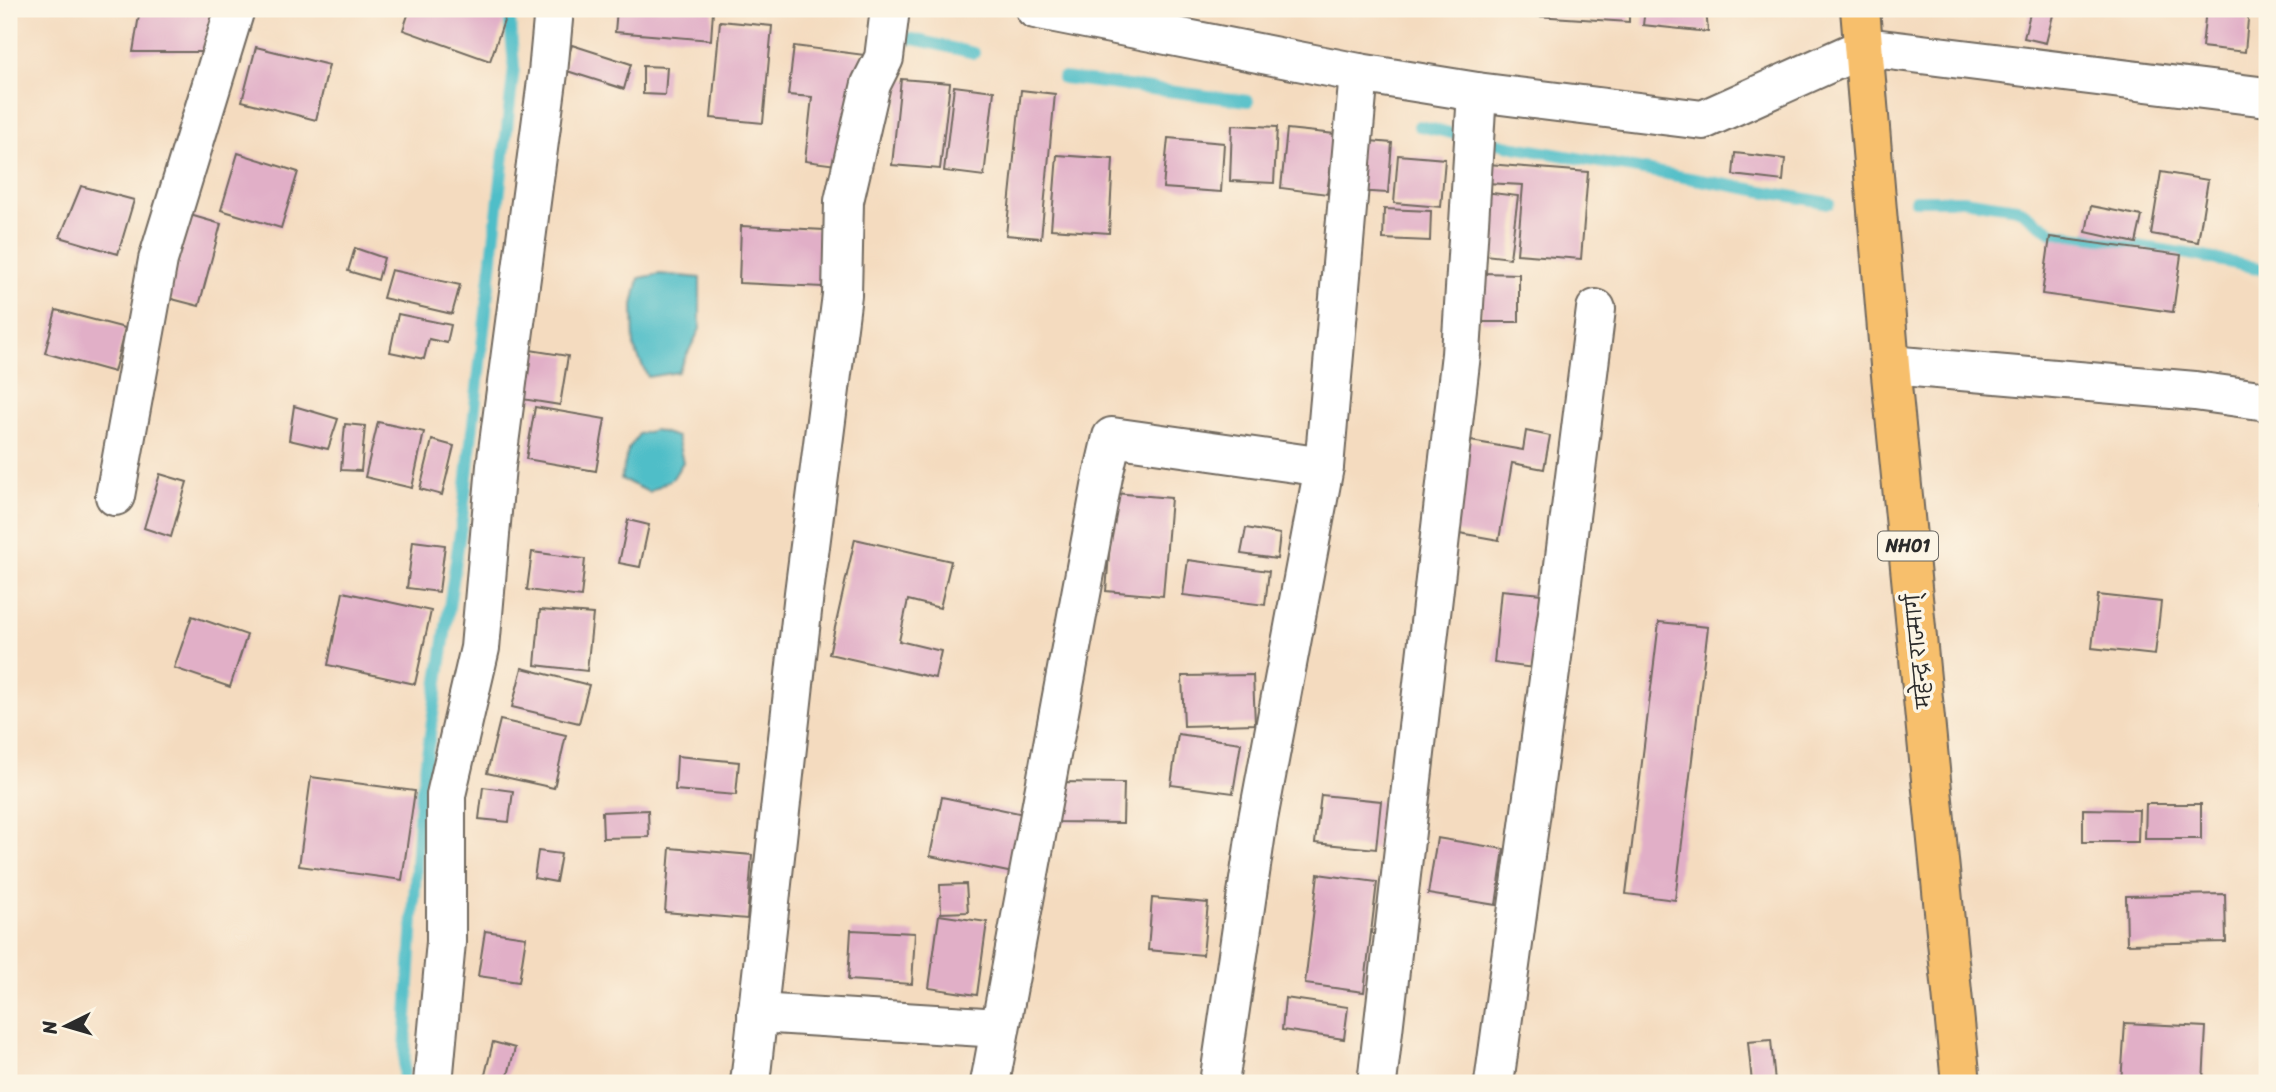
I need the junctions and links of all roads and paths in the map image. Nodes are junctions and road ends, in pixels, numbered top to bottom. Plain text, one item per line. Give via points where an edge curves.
1 (235, 9) edge
2 (554, 9) edge
3 (890, 9) edge
4 (1035, 9) edge
5 (1860, 9) edge
6 (1865, 47) junction
7 (1359, 73) junction
8 (1477, 93) junction
9 (2267, 97) edge
10 (1596, 309) dead end
11 (1889, 365) junction
12 (2267, 401) edge
13 (1324, 467) junction
14 (115, 496) dead end
15 (757, 1013) junction
16 (1000, 1028) junction
17 (433, 1083) edge
18 (750, 1083) edge
19 (990, 1083) edge
20 (1219, 1083) edge
21 (1377, 1083) edge
22 (1494, 1083) edge
23 (1961, 1083) edge

1 - 14 street via 158,260
2 - 17 street via 496,466 480,648 446,795 446,942
3 - 15 street via 884,58 871,84 845,201 842,295
4 - 7 street
5 - 6 highway, महेन्द्र राज्मार्ग् / NH01
6 - 8 street via 1703,120
6 - 9 street
6 - 11 highway, महेन्द्र राज्मार्ग् / NH01
7 - 8 street
7 - 13 street
8 - 21 street via 1461,354
10 - 22 street
11 - 12 street
11 - 23 highway, महेन्द्र राज्मार्ग् / NH01
13 - 16 street via 1112,437
13 - 20 street via 1258,819
15 - 16 street
15 - 18 street
16 - 19 street

